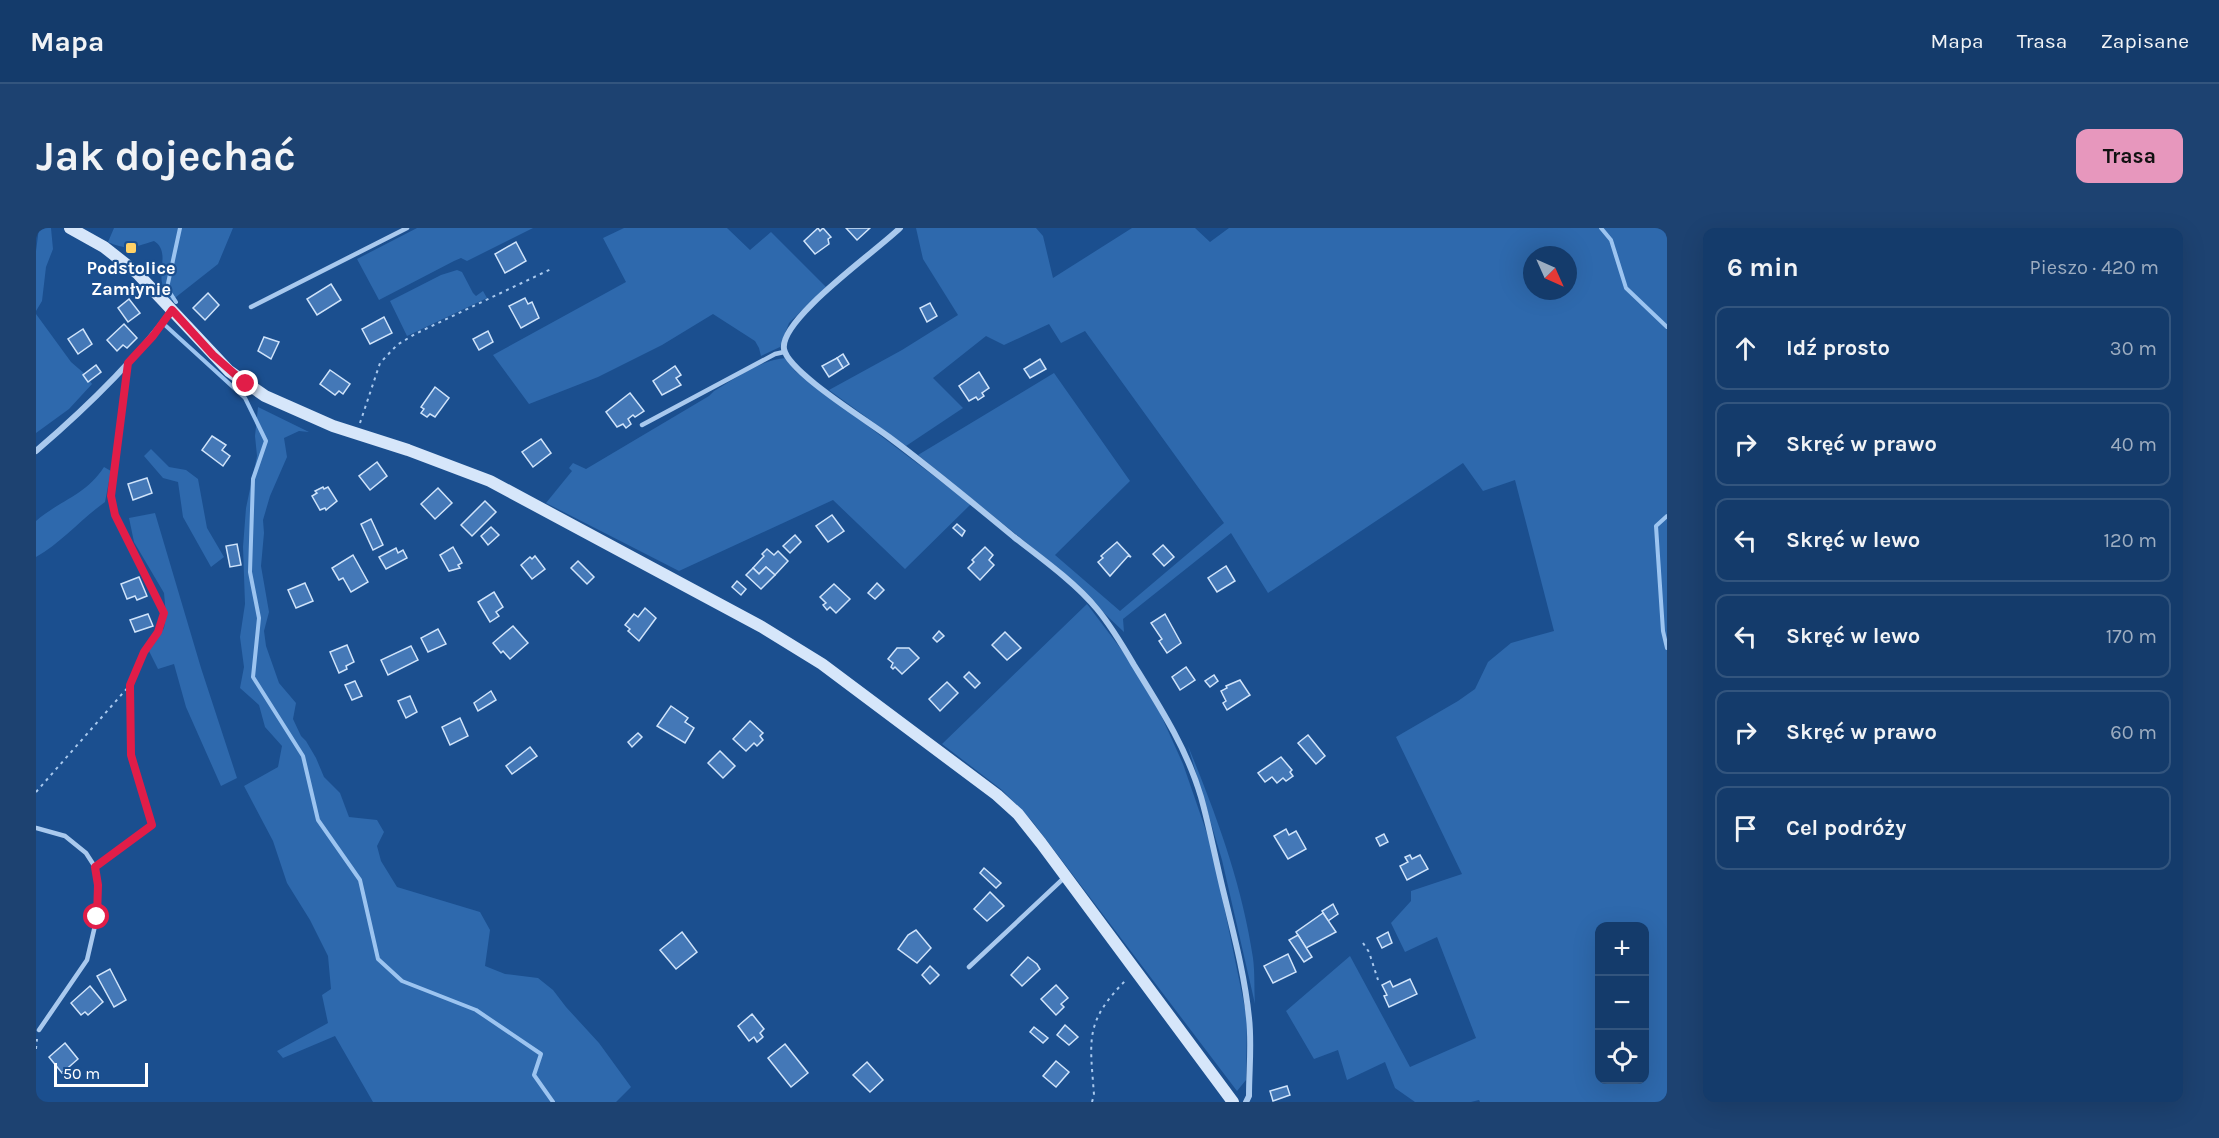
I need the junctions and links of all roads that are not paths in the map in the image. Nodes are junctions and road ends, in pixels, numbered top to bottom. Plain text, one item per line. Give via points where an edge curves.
1 (70, 228) edge
2 (407, 228) edge
3 (900, 228) edge
4 (250, 307) dead end
5 (172, 310) junction
6 (784, 352) junction
7 (642, 425) dead end
8 (36, 450) edge
9 (36, 828) edge
10 (1066, 876) junction
11 (969, 967) dead end
12 (39, 1030) road end
13 (1233, 1102) edge
14 (1246, 1102) edge

1 - 5 street via 105,247
2 - 4 lane
3 - 6 street via 803,313 788,332
5 - 8 street via 128,363
5 - 10 street via 213,355 265,396 303,414 490,481 807,653 1011,807
6 - 7 lane
6 - 14 street via 797,368 981,510 1096,608 1149,688 1174,730 1197,785 1238,952 1251,1053
9 - 12 lane via 65,836 86,853 95,867 98,885 97,917 87,960
10 - 11 lane
10 - 13 street

